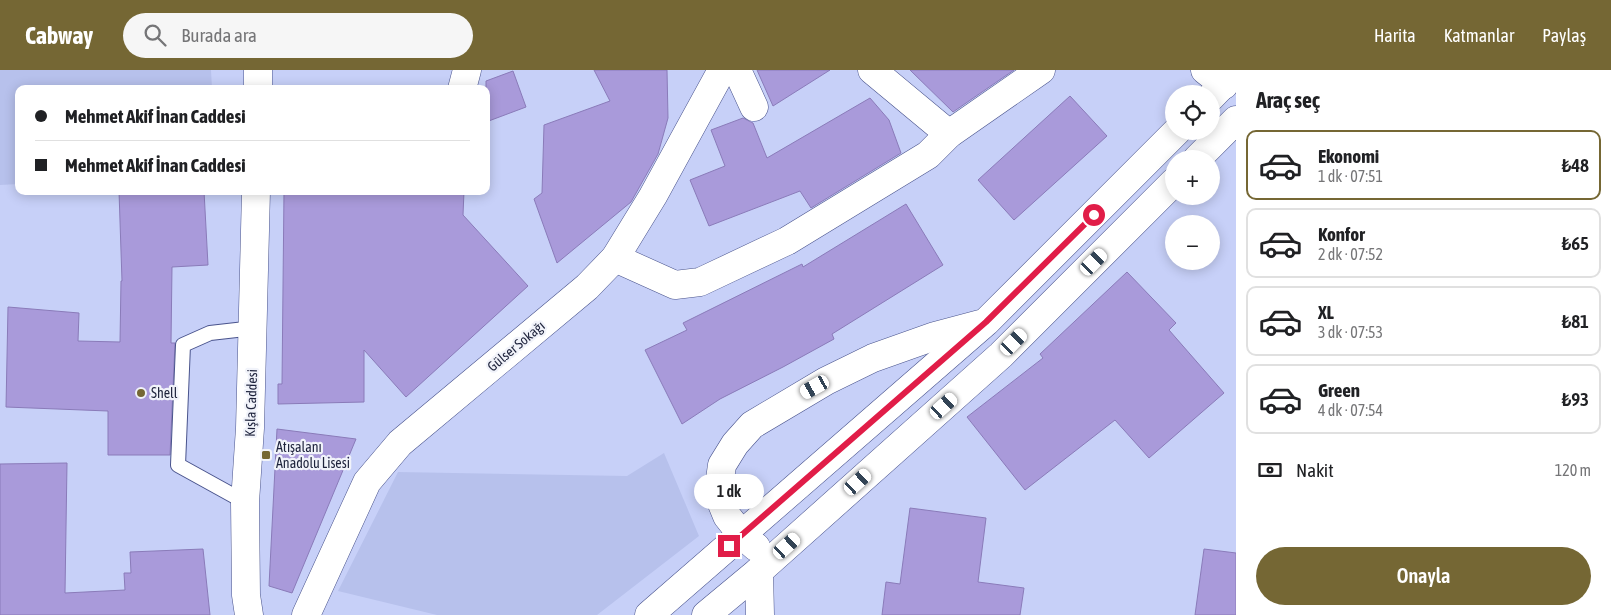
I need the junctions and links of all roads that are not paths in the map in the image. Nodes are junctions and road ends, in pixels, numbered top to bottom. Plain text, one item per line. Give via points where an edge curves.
1 (258, 70) edge
2 (467, 70) edge
3 (722, 70) edge
4 (737, 70) edge
5 (872, 70) edge
6 (1041, 70) edge
7 (258, 85) edge
8 (463, 85) edge
9 (754, 107) dead end
10 (1234, 124) edge
11 (949, 134) junction
12 (1168, 140) edge
13 (1207, 150) edge
14 (1165, 191) edge
15 (256, 195) edge
16 (614, 258) junction
17 (986, 322) junction
18 (254, 328) junction
19 (245, 502) junction
20 (742, 535) junction
21 (766, 565) junction
22 (249, 615) edge
23 (306, 615) edge
24 (649, 615) edge
25 (706, 615) edge
26 (760, 615) edge

1 - 7 main road
2 - 8 main road
3 - 16 main road, Gülser Sokağı via 653,196
4 - 9 main road
5 - 11 main road
6 - 11 main road
10 - 13 main road
11 - 16 main road via 928,155 787,242 700,282 674,285
12 - 17 main road
14 - 21 main road via 1001,355
15 - 18 main road, Kışla Caddesi
16 - 23 main road, Gülser Sokağı via 587,287 400,444 367,482
17 - 20 main road
17 - 20 main road via 873,358 812,388 752,425 722,465 718,494 727,516
18 - 19 main road, Kışla Caddesi
18 - 19 lane via 210,333 183,345 178,465
19 - 22 main road, Kışla Caddesi
20 - 21 main road via 754,545
20 - 24 main road
21 - 25 main road
21 - 26 main road

